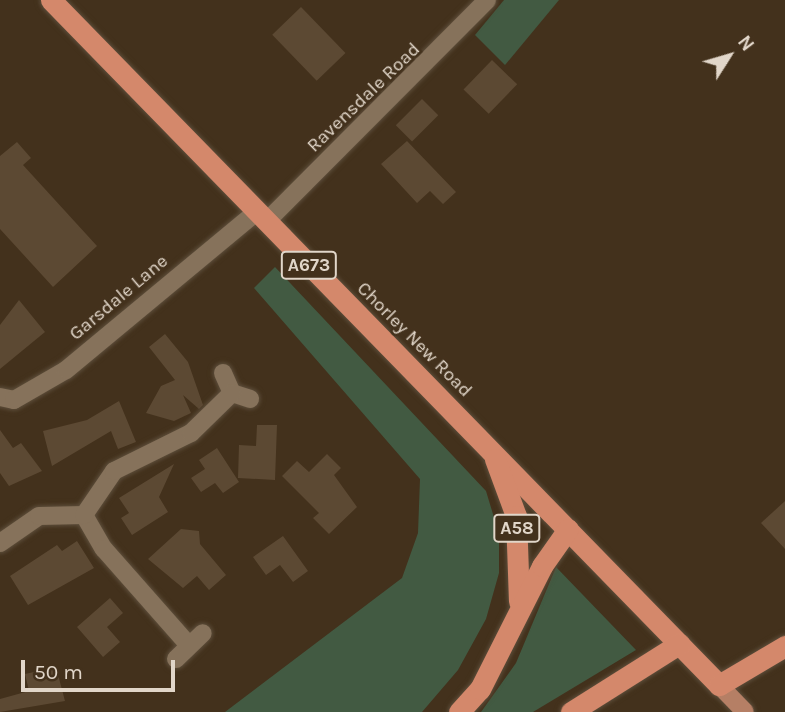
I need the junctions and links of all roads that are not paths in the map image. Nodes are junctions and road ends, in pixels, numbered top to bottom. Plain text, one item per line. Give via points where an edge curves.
1 (51, 0) edge
2 (487, 0) edge
3 (261, 217) junction
4 (223, 373) dead end
5 (232, 393) junction
6 (0, 397) edge
7 (250, 399) dead end
8 (492, 451) junction
9 (84, 515) junction
10 (568, 529) junction
11 (0, 543) edge
12 (519, 610) junction
13 (203, 633) dead end
14 (187, 643) junction
15 (679, 644) junction
16 (785, 646) edge
17 (176, 659) dead end
18 (719, 684) junction
19 (459, 712) edge
20 (571, 712) edge
21 (746, 712) edge

1 - 3 highway, Chorley New Road / A673
2 - 3 street, Ravensdale Road
3 - 6 street, Garsdale Lane via 66,370 14,400
3 - 8 highway, Chorley New Road / A673
4 - 5 street
5 - 7 street
5 - 9 street via 191,433 114,471
8 - 10 highway, Chorley New Road / A673
8 - 12 highway, A58 via 516,516
9 - 11 street via 38,516
9 - 14 street via 104,549
10 - 12 highway, A58
10 - 15 highway, Chorley New Road / A673
12 - 19 highway, A58 via 480,689
13 - 14 street
14 - 17 street
15 - 18 highway, Chorley New Road / A673
15 - 20 highway
16 - 18 highway
18 - 21 main road, Chorley New Road / A673

